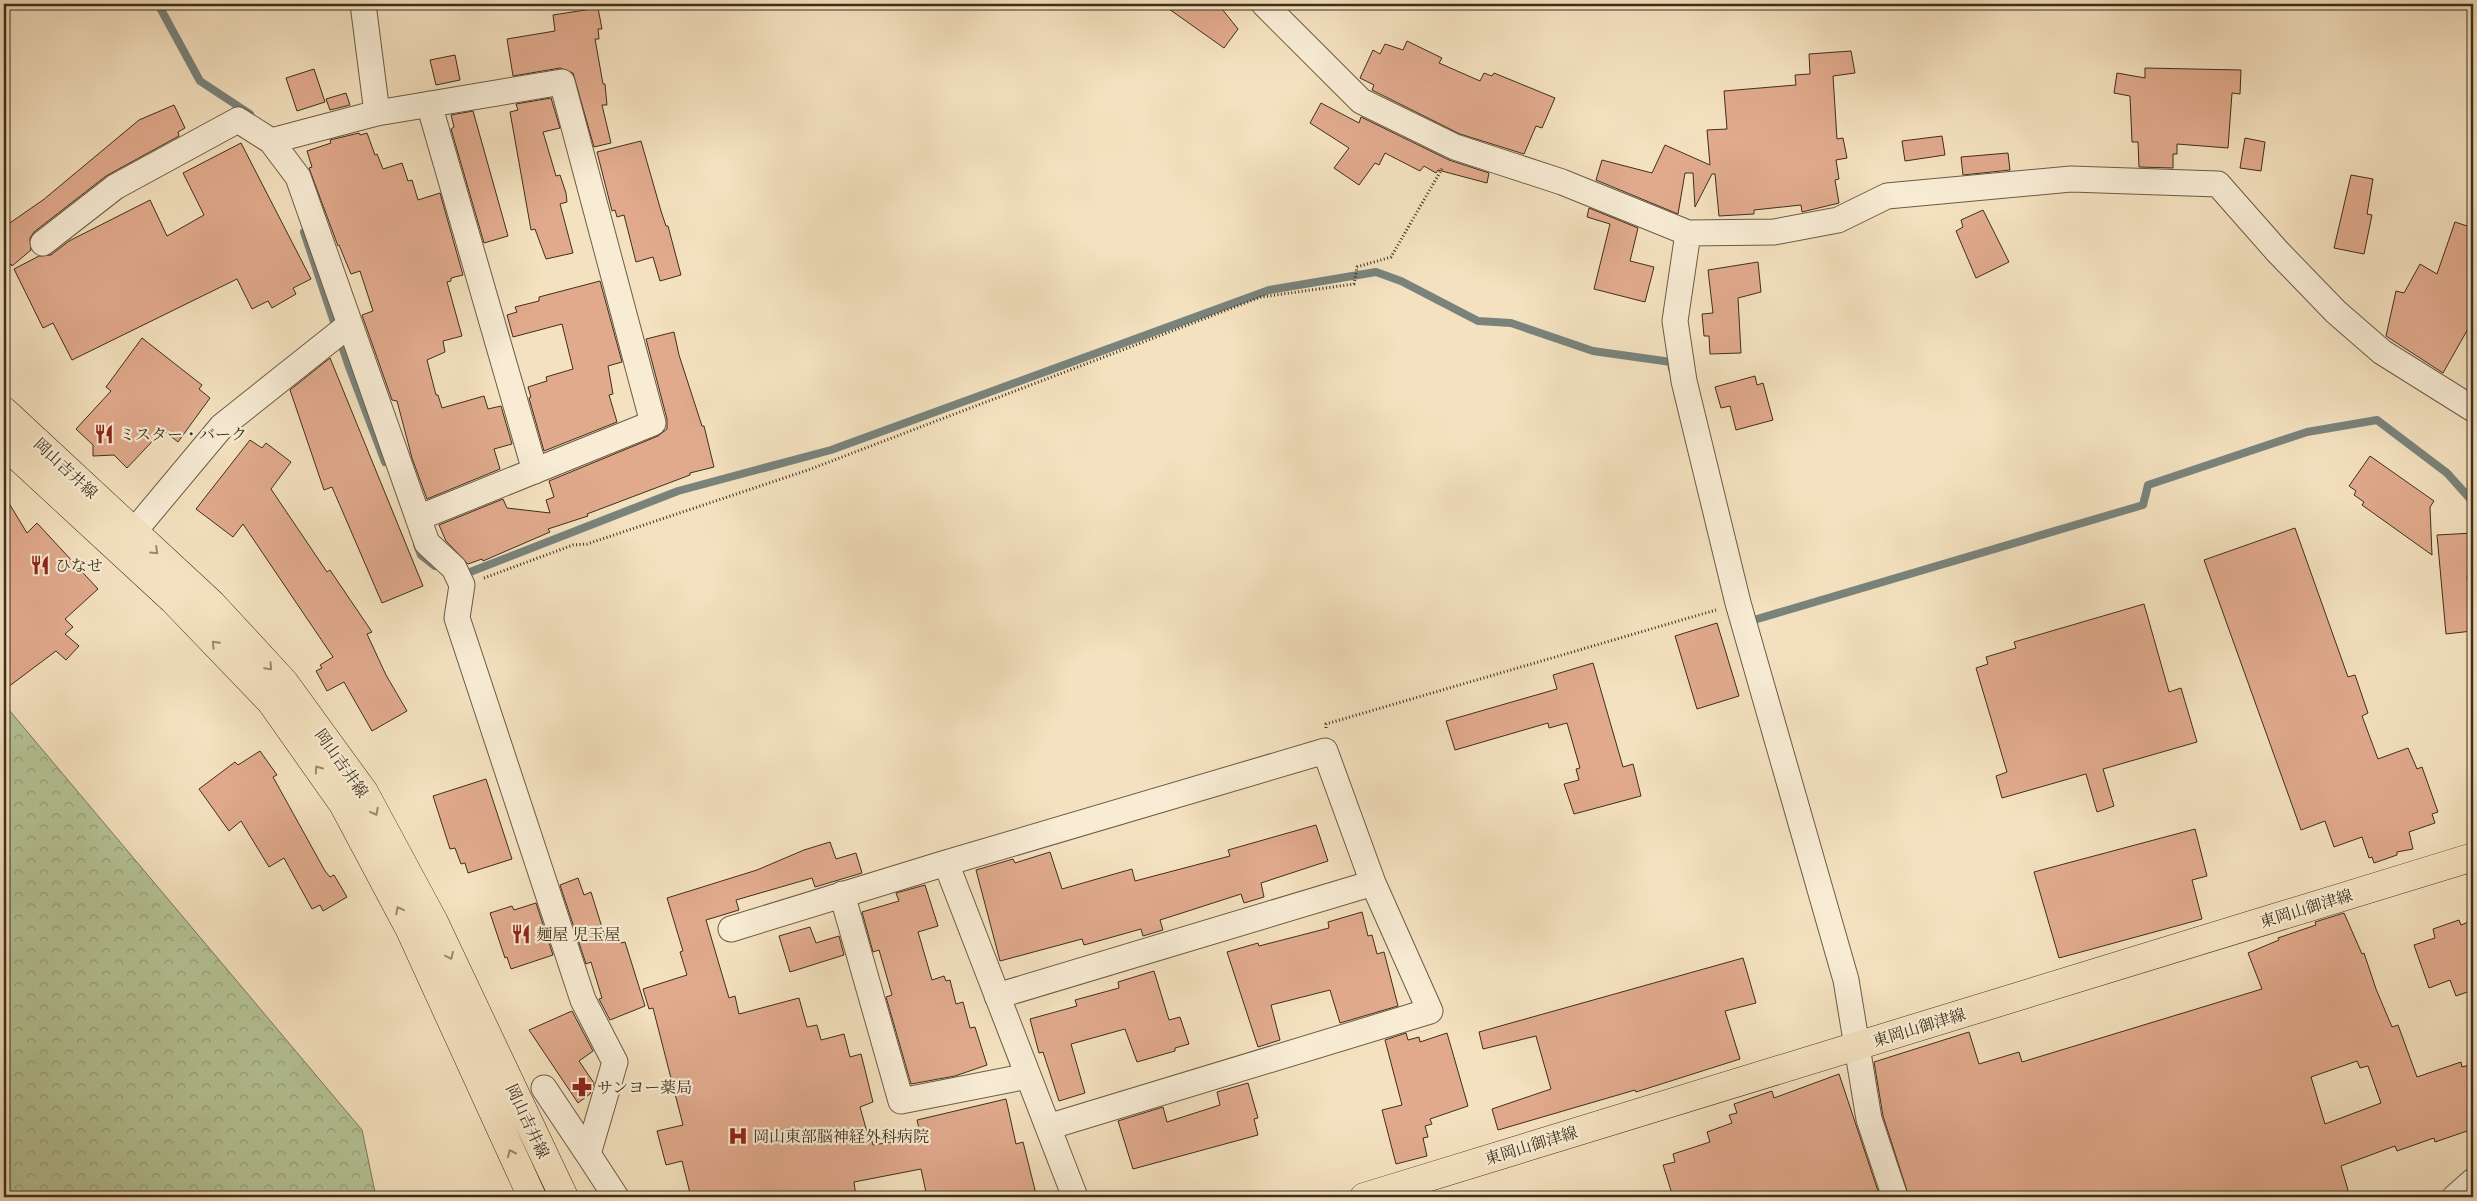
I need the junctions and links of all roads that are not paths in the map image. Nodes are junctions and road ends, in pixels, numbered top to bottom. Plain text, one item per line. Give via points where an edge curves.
1 (363, 4) edge
2 (1264, 4) edge
3 (429, 104) junction
4 (377, 113) junction
5 (271, 141) junction
6 (1688, 233) junction
7 (43, 244) dead end
8 (349, 325) junction
9 (2473, 410) edge
10 (4, 411) edge
11 (4, 444) edge
12 (535, 471) junction
13 (418, 518) junction
14 (127, 540) junction
15 (2473, 856) edge
16 (946, 863) junction
17 (1373, 883) junction
18 (842, 894) junction
19 (731, 929) dead end
20 (997, 996) junction
21 (1857, 1046) junction
22 (1028, 1076) junction
23 (544, 1088) dead end
24 (1048, 1127) junction
25 (588, 1154) junction
26 (2473, 1181) edge
27 (532, 1197) edge
28 (564, 1197) edge
29 (616, 1197) edge
30 (1075, 1197) edge
31 (1364, 1197) edge
32 (1896, 1197) edge
33 (2455, 1197) edge

1 - 4 street
2 - 6 street via 1361,100 1455,147 1562,182
3 - 4 street
3 - 12 street
3 - 12 street via 562,82 654,423
4 - 5 street
5 - 7 street via 238,120 115,187
5 - 8 street via 298,177
6 - 9 street via 1792,229 1838,220 1887,196 2072,179 2218,184 2336,312 2382,352
6 - 21 street via 1674,321 1684,381 1738,604 1846,980
8 - 13 street
8 - 14 street via 222,426
10 - 14 main road, 岡山吉井線
11 - 14 main road, 岡山吉井線
12 - 13 street
13 - 25 street via 427,543 454,568 462,585 457,618 583,1000 615,1062
27 -> 14 main road, 岡山吉井線 via 410,930 343,804 270,702 173,600
14 -> 28 main road, 岡山吉井線 via 212,604 284,682 364,792 434,922
15 - 21 main road, 東岡山御津線
16 - 17 street via 1326,751
16 - 18 street
16 - 20 street
17 - 20 street
17 - 24 street via 1430,1011
18 - 19 street
18 - 22 street via 900,1101
20 - 22 street
21 - 31 main road, 東岡山御津線
21 - 32 street via 1869,1120
22 - 24 street
23 - 25 street
24 - 30 street
25 - 29 street
26 - 33 street

